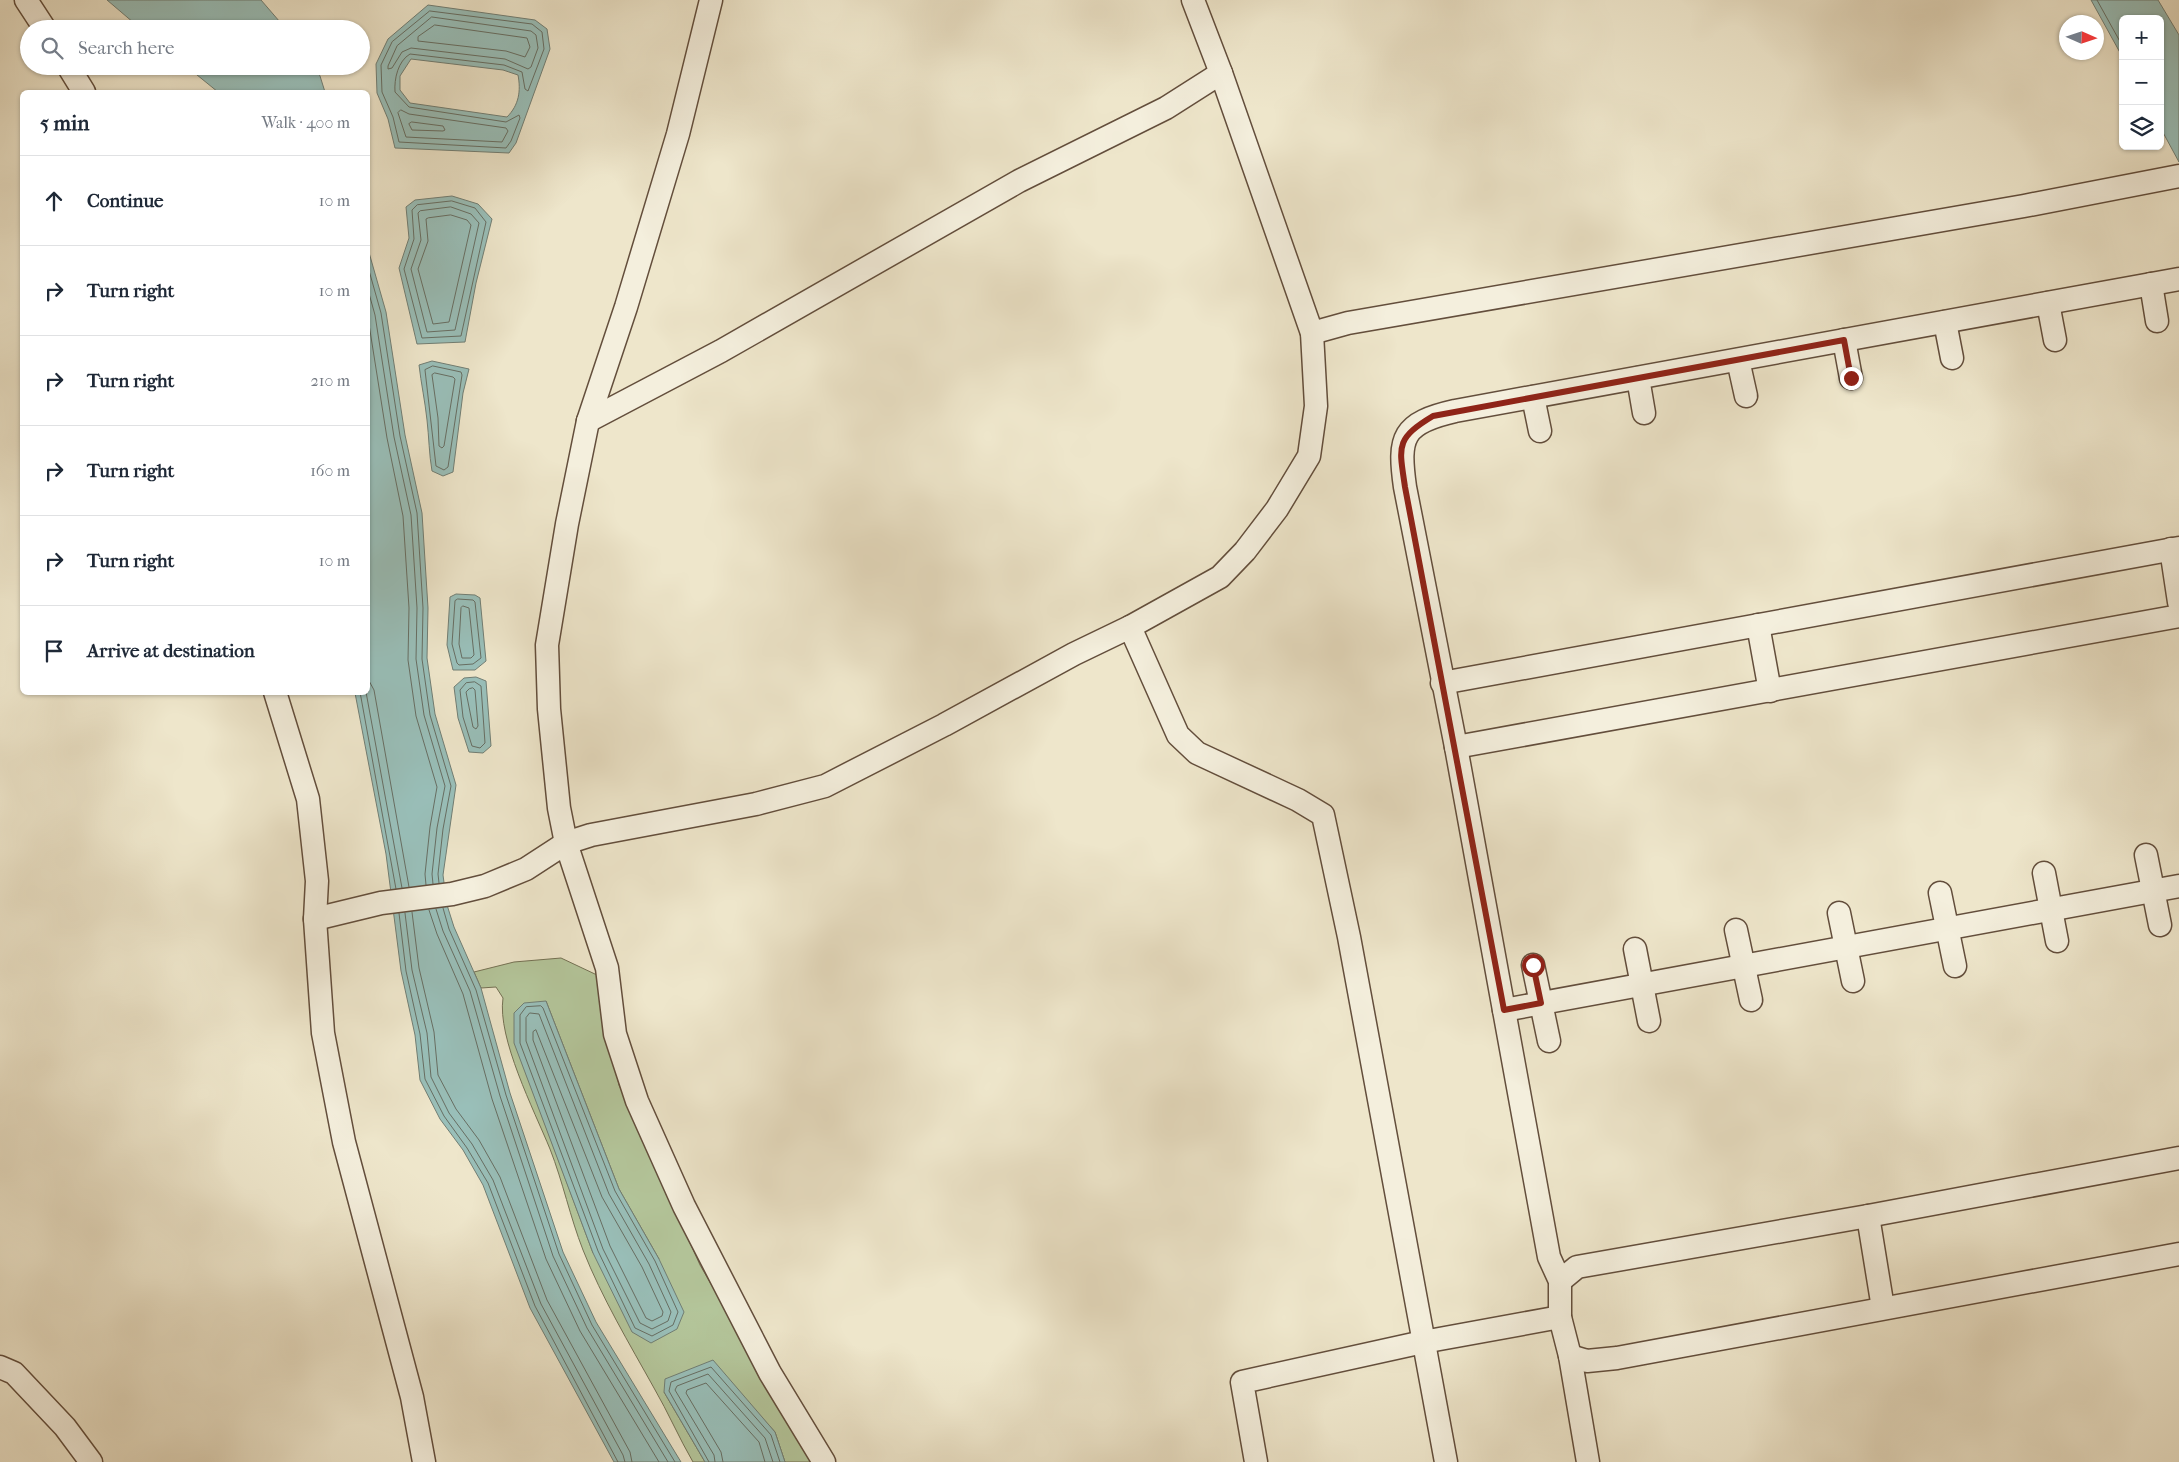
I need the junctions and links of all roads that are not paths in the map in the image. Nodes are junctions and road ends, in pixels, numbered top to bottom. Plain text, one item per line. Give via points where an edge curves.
1 (26, 0) edge
2 (711, 0) edge
3 (1193, 0) edge
4 (39, 20) edge
5 (1221, 73) junction
6 (74, 75) edge
7 (83, 90) edge
8 (2179, 176) edge
9 (2179, 279) edge
10 (2151, 284) junction
11 (2048, 303) junction
12 (2157, 321) dead end
13 (1945, 322) junction
14 (1312, 333) junction
15 (1844, 340) junction
16 (2055, 340) dead end
17 (1952, 358) dead end
18 (1738, 360) junction
19 (1638, 378) junction
20 (1851, 378) dead end
21 (1746, 396) dead end
22 (1532, 397) junction
23 (1644, 413) dead end
24 (588, 421) junction
25 (1540, 431) dead end
26 (2175, 548) edge
27 (2179, 602) edge
28 (2179, 616) edge
29 (1758, 625) junction
30 (1130, 628) junction
31 (1442, 683) junction
32 (1770, 691) junction
33 (276, 695) edge
34 (1456, 747) junction
35 (566, 843) junction
36 (2146, 854) dead end
37 (2044, 873) dead end
38 (2179, 886) edge
39 (2153, 890) junction
40 (1940, 893) dead end
41 (2051, 909) junction
42 (1839, 913) dead end
43 (315, 919) junction
44 (2160, 925) dead end
45 (1947, 928) junction
46 (1736, 930) dead end
47 (2057, 941) dead end
48 (1846, 947) junction
49 (1635, 949) dead end
50 (1533, 965) dead end
51 (1744, 966) junction
52 (1955, 966) dead end
53 (1853, 981) dead end
54 (1642, 984) junction
55 (1751, 1000) dead end
56 (1541, 1003) junction
57 (1504, 1010) junction
58 (1649, 1021) dead end
59 (1548, 1041) dead end
60 (2179, 1158) edge
61 (1868, 1216) junction
62 (2179, 1254) edge
63 (1560, 1281) junction
64 (1883, 1308) junction
65 (1560, 1317) junction
66 (1423, 1342) junction
67 (1570, 1356) junction
68 (0, 1367) edge
69 (91, 1462) edge
70 (424, 1462) edge
71 (824, 1462) edge
72 (1256, 1462) edge
73 (1446, 1462) edge
74 (1588, 1462) edge

1 - 4 street
2 - 24 street via 678,134
3 - 5 street
5 - 14 street
5 - 24 street via 1166,108 1019,181 721,351
6 - 7 street
8 - 14 street via 1348,323
9 - 10 street
10 - 11 street
10 - 12 street
11 - 13 street
11 - 16 street
13 - 15 street
13 - 17 street
14 - 30 street via 1316,406 1309,456 1278,510 1220,577
15 - 18 street
15 - 20 street
18 - 19 street
18 - 21 street
19 - 22 street
19 - 23 street
22 - 25 street
22 - 31 street via 1433,416 1415,427 1403,441 1401,458 1405,487
24 - 35 street via 547,646 549,708 559,808
26 - 27 street
26 - 29 street
28 - 32 street
29 - 31 street
29 - 32 street
30 - 35 street via 1074,654 825,786 756,804 591,835
30 - 66 street via 1178,735 1198,753 1323,814
31 - 34 street
32 - 34 street
33 - 43 street via 308,799 317,881
34 - 57 street
35 - 43 street via 526,869 485,886 452,894 380,903
35 - 71 street via 607,968 615,1034 637,1100 684,1206 770,1373
36 - 39 street
37 - 41 street
38 - 39 street
39 - 41 street
39 - 44 street
40 - 45 street
41 - 45 street
41 - 47 street
42 - 48 street
43 - 70 street via 323,1033 344,1142 412,1398
45 - 48 street
45 - 52 street
46 - 51 street
48 - 51 street
48 - 53 street
49 - 54 street
50 - 56 street
51 - 54 street
51 - 55 street
54 - 56 street
54 - 58 street
56 - 57 street
56 - 59 street
57 - 63 street via 1549,1257
60 - 61 street
61 - 63 street via 1577,1267
61 - 64 street
62 - 64 street
63 - 65 street
64 - 67 street via 1617,1358 1587,1361
65 - 66 street
65 - 67 street
66 - 72 street via 1242,1382
66 - 73 street
67 - 74 street
68 - 69 street via 14,1373 65,1427

